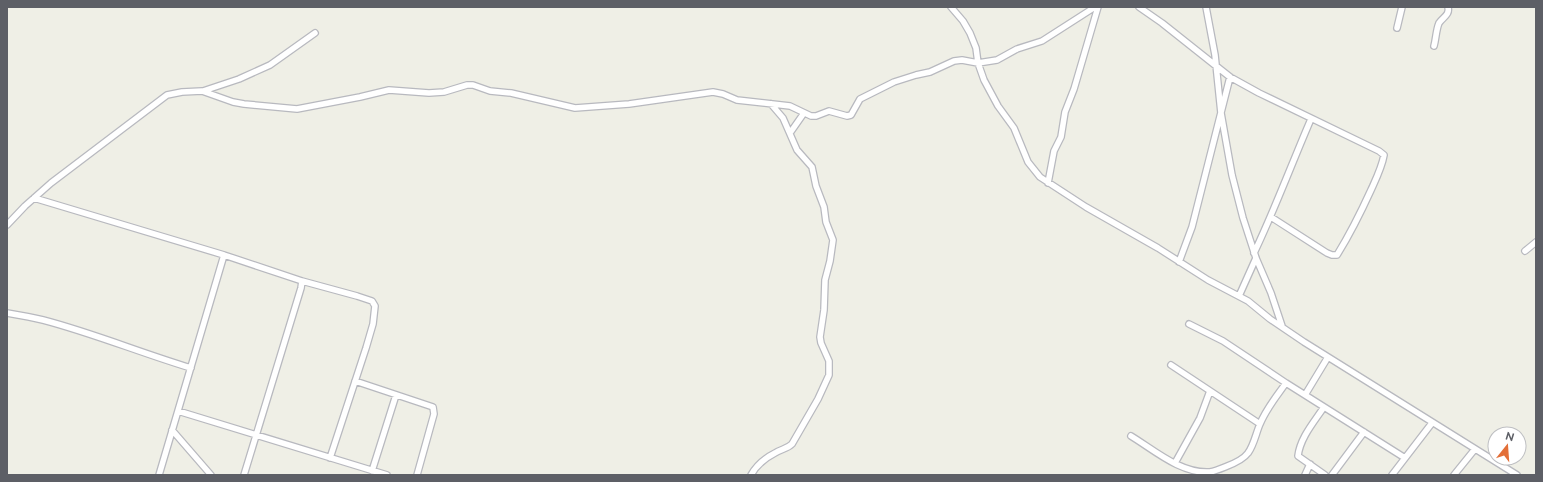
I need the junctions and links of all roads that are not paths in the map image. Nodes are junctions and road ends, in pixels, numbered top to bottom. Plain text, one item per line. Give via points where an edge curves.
1 (950, 7) edge
2 (1094, 7) edge
3 (1098, 7) edge
4 (1139, 7) edge
5 (1206, 7) edge
6 (1402, 7) edge
7 (1448, 7) edge
8 (1397, 28) dead end
9 (315, 33) dead end
10 (1434, 46) dead end
11 (978, 63) junction
12 (1216, 67) junction
13 (1230, 77) junction
14 (202, 91) junction
15 (771, 104) junction
16 (804, 113) junction
17 (1221, 113) junction
18 (1311, 119) junction
19 (790, 133) junction
20 (1048, 183) junction
21 (34, 198) junction
22 (1271, 217) junction
23 (7, 225) edge
24 (1536, 242) edge
25 (1525, 251) dead end
26 (224, 255) junction
27 (1255, 256) junction
28 (1179, 262) junction
29 (302, 281) junction
30 (1239, 296) junction
31 (7, 313) edge
32 (1189, 324) dead end
33 (1282, 326) junction
34 (1328, 357) junction
35 (1170, 365) dead end
36 (190, 368) junction
37 (355, 381) junction
38 (1286, 384) junction
39 (1210, 391) junction
40 (396, 395) junction
41 (1305, 395) junction
42 (1324, 407) junction
43 (178, 411) junction
44 (1432, 423) junction
45 (1260, 424) junction
46 (172, 430) junction
47 (1364, 432) junction
48 (256, 434) junction
49 (1131, 436) dead end
50 (1475, 449) junction
51 (330, 458) junction
52 (1405, 458) junction
53 (1175, 463) junction
54 (1310, 464) junction
55 (372, 471) junction
56 (159, 475) edge
57 (210, 475) edge
58 (244, 475) edge
59 (387, 475) edge
60 (417, 475) edge
61 (751, 475) edge
62 (1305, 475) edge
63 (1325, 475) edge
64 (1332, 475) edge
65 (1392, 475) edge
66 (1454, 475) edge
67 (1517, 475) edge

1 - 11 street via 970,33
2 - 11 street via 1042,41 996,60
3 - 20 street via 1065,112
4 - 12 street
5 - 12 street
6 - 8 street
7 - 10 street via 1446,16 1438,25
9 - 14 street via 270,65 239,80
11 - 16 street via 954,61 930,72 894,82 860,99 849,116 829,111 814,116
11 - 20 street via 998,106 1014,128 1028,162
12 - 13 street
12 - 17 street
13 - 17 street
13 - 18 street
14 - 15 street via 233,102 287,109 338,102 389,90 444,92 467,84 575,108 629,104 713,92 738,100
14 - 21 street via 174,93 162,98
15 - 16 street via 793,107
15 - 19 street via 781,115
16 - 19 street
17 - 27 street via 1232,175
17 - 28 street via 1192,227
18 - 22 street
18 - 22 street via 1384,155 1377,177 1337,255 1327,253
19 - 61 street via 797,150 812,167 832,237 820,337 829,361 829,375 792,444 769,456
20 - 28 street
21 - 23 street
21 - 26 street
22 - 27 street
24 - 25 street
26 - 29 street
26 - 36 street
27 - 30 street
27 - 33 street
28 - 30 street
29 - 37 street via 372,301 375,306 373,324
29 - 48 street via 288,336
30 - 33 street
31 - 36 street via 56,324
32 - 38 street via 1223,341
33 - 34 street
34 - 41 street
34 - 44 street
35 - 39 street
36 - 43 street
37 - 40 street
37 - 51 street
38 - 41 street
38 - 45 street via 1269,406
39 - 45 street
39 - 53 street via 1200,418
40 - 55 street
40 - 60 street via 434,409
41 - 42 street
42 - 47 street
42 - 54 street via 1308,431 1299,451 1298,456
43 - 46 street
43 - 48 street
44 - 50 street
44 - 52 street
45 - 53 street via 1248,452 1242,459 1228,466 1211,472 1185,468
46 - 56 street
46 - 57 street
47 - 52 street
47 - 64 street
48 - 51 street
48 - 58 street
49 - 53 street
50 - 66 street
50 - 67 street
51 - 55 street
52 - 65 street
54 - 62 street
54 - 63 street
55 - 59 street

